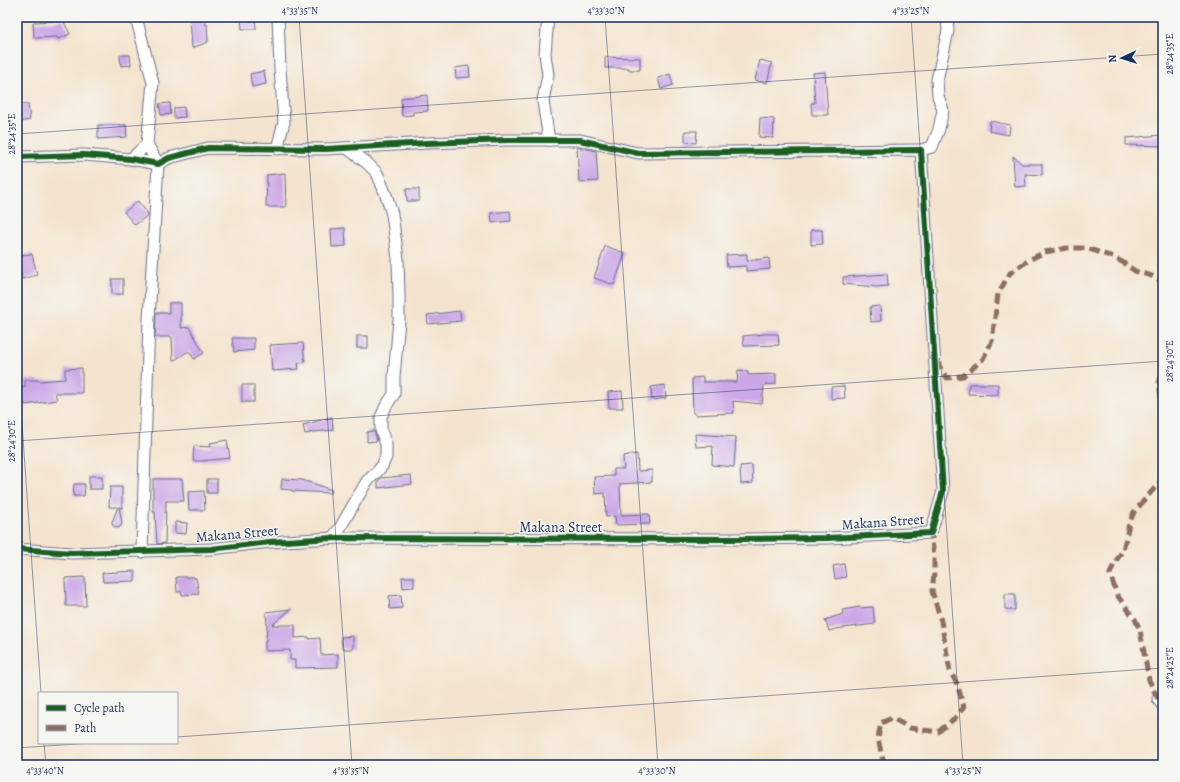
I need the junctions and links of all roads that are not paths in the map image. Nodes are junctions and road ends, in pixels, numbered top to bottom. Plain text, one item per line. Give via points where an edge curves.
1 (136, 17) edge
2 (278, 17) edge
3 (548, 17) edge
4 (947, 17) edge
5 (548, 140) junction
6 (147, 144) junction
7 (347, 148) junction
8 (277, 149) junction
9 (921, 150) junction
10 (17, 157) edge
11 (131, 159) junction
12 (158, 164) junction
13 (332, 538) junction
14 (17, 549) edge
15 (142, 552) junction

1 - 6 street via 153,83
2 - 8 street via 284,122
3 - 5 street via 545,54 548,75 543,101
4 - 9 street via 948,31 937,80 938,96 943,110 932,147
5 - 7 street
5 - 9 street via 580,140 638,153
6 - 11 street
6 - 12 street
7 - 8 street
7 - 13 street via 377,173 392,214 398,259 398,320 394,394 381,417 386,457 382,466 367,481
8 - 12 street via 208,148 169,158
9 - 13 street, Makana Street via 943,491 931,533 737,539
10 - 11 street via 84,155
11 - 12 street
12 - 15 street via 149,319
13 - 15 street, Makana Street via 270,542 211,550
14 - 15 street, Makana Street via 72,553

